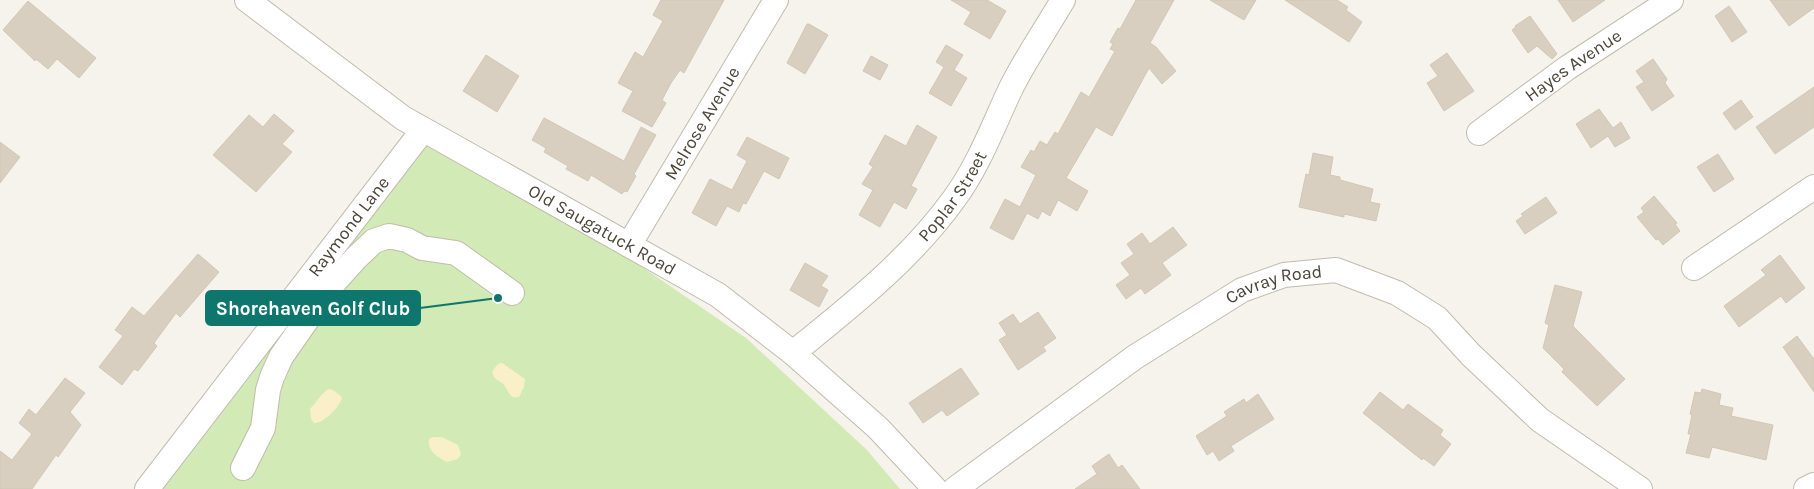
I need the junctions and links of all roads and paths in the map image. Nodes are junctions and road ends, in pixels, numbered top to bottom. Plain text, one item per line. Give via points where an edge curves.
1 (247, 0) edge
2 (776, 0) edge
3 (1063, 0) edge
4 (1671, 0) edge
5 (423, 130) junction
6 (1478, 133) dead end
7 (1814, 187) edge
8 (629, 245) junction
9 (1694, 268) dead end
10 (512, 292) dead end
11 (793, 353) junction
12 (243, 468) dead end
13 (1814, 485) edge
14 (147, 489) edge
15 (935, 489) edge
16 (955, 489) edge
17 (1640, 489) edge
18 (1806, 489) edge

1 - 5 street, Old Saugatuck Road
2 - 8 street, Melrose Avenue
3 - 11 street, Poplar Street via 1012,87 980,159 955,198 920,242 878,283
4 - 6 street, Hayes Avenue via 1567,68
5 - 8 street, Old Saugatuck Road
5 - 14 street, Raymond Lane
7 - 9 street
8 - 11 street, Old Saugatuck Road via 718,295
10 - 12 street via 456,253 422,248 408,240 389,236 374,241 329,288 281,358 272,377 263,428
11 - 15 street, Old Saugatuck Road via 878,428
13 - 18 street
16 - 17 street, Cavray Road via 1135,357 1242,290 1284,275 1336,270 1397,293 1437,318 1471,356 1540,420

